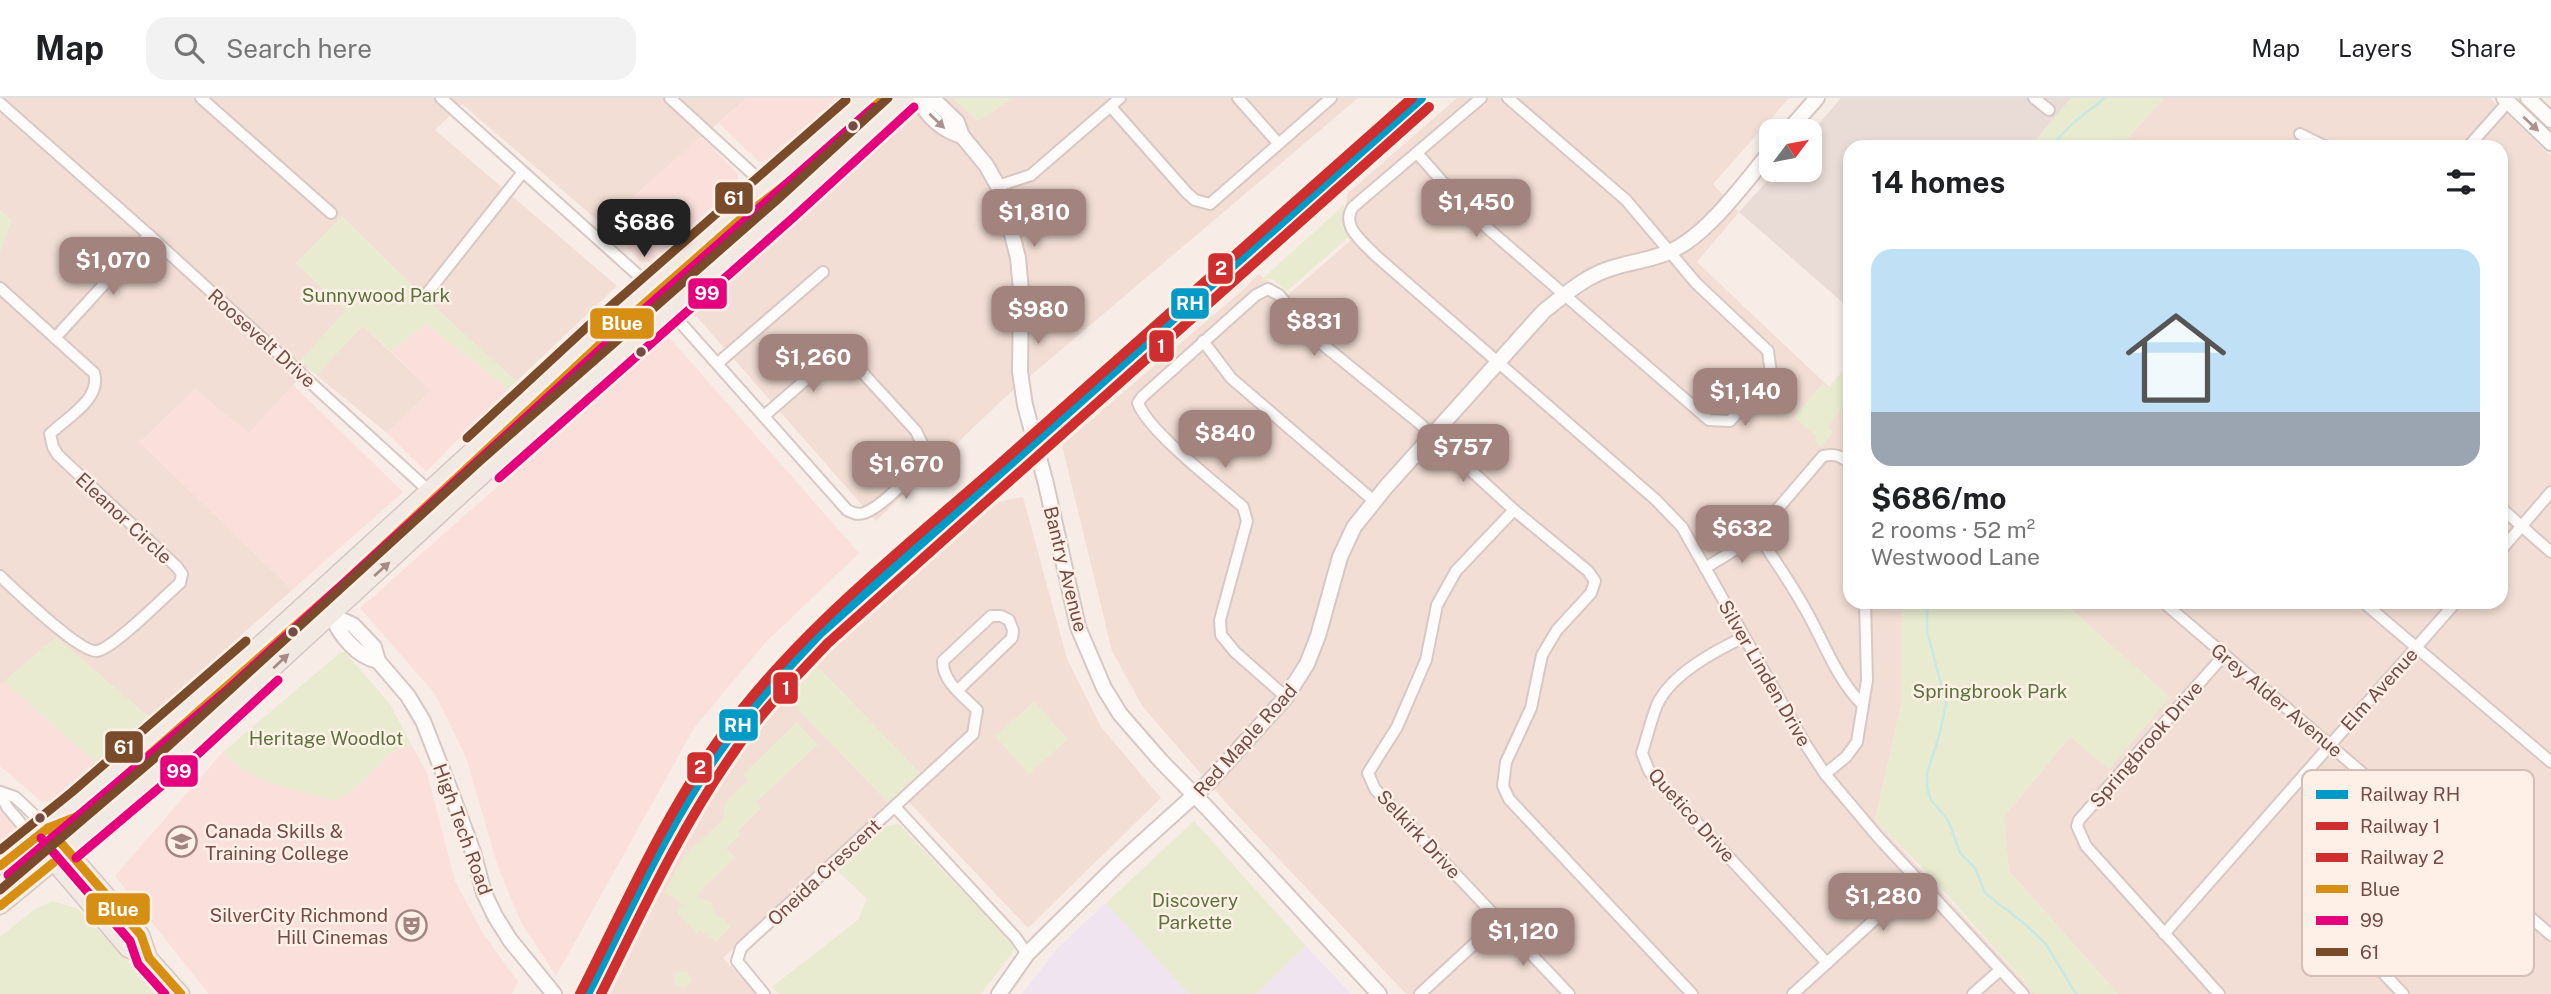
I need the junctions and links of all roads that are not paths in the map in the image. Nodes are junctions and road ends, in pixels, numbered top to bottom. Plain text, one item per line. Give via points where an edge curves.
1 (201, 98) edge
2 (441, 98) edge
3 (670, 98) edge
4 (866, 98) edge
5 (906, 98) edge
6 (919, 98) edge
7 (932, 98) edge
8 (1120, 98) edge
9 (1237, 98) edge
10 (1331, 98) edge
11 (1480, 98) edge
12 (1508, 98) edge
13 (1817, 98) edge
14 (2034, 98) edge
15 (2528, 98) edge
16 (2510, 101) edge
17 (0, 103) edge
18 (1111, 107) junction
19 (2049, 110) dead end
20 (1799, 119) edge
21 (2551, 120) edge
22 (2300, 134) dead end
23 (962, 136) junction
24 (2312, 140) edge
25 (2474, 140) edge
26 (1278, 143) junction
27 (2551, 143) edge
28 (1417, 153) junction
29 (1759, 165) edge
30 (523, 172) junction
31 (765, 185) junction
32 (998, 186) junction
33 (331, 213) dead end
34 (149, 235) junction
35 (1671, 251) junction
36 (823, 272) dead end
37 (0, 288) edge
38 (651, 288) junction
39 (1565, 294) junction
40 (425, 296) dead end
41 (670, 311) junction
42 (55, 338) junction
43 (1203, 341) junction
44 (718, 363) junction
45 (1498, 365) junction
46 (764, 416) junction
47 (1433, 435) junction
48 (1843, 458) edge
49 (428, 490) junction
50 (2551, 492) edge
51 (1374, 501) junction
52 (1514, 510) junction
53 (2508, 514) edge
54 (2521, 526) junction
55 (1757, 533) junction
56 (2508, 542) edge
57 (2551, 552) edge
58 (1705, 568) junction
59 (0, 576) edge
60 (311, 597) junction
61 (1865, 609) edge
62 (2171, 609) edge
63 (2371, 609) edge
64 (2450, 609) edge
65 (331, 615) junction
66 (1744, 636) junction
67 (2416, 648) junction
68 (2224, 655) junction
69 (958, 690) junction
70 (1286, 696) junction
71 (1863, 705) junction
72 (2330, 744) junction
73 (2551, 762) edge
74 (2307, 770) edge
75 (2359, 770) edge
76 (1825, 774) junction
77 (2302, 776) edge
78 (0, 792) edge
79 (1195, 795) junction
80 (895, 807) junction
81 (47, 828) junction
82 (34, 838) junction
83 (68, 849) junction
84 (53, 863) junction
85 (0, 866) edge
86 (1918, 880) junction
87 (0, 905) edge
88 (1500, 920) junction
89 (2534, 921) edge
90 (2164, 934) junction
91 (2551, 935) edge
92 (1027, 954) junction
93 (149, 958) junction
94 (1826, 963) junction
95 (2000, 970) junction
96 (2386, 976) edge
97 (180, 994) edge
98 (554, 994) edge
99 (764, 994) edge
100 (999, 994) edge
101 (1379, 994) edge
102 (1420, 994) edge
103 (1569, 994) edge
104 (1692, 994) edge
105 (1793, 994) edge
106 (1973, 994) edge
107 (2023, 994) edge
108 (2219, 994) edge
109 (2403, 994) edge

1 - 33 street
2 - 30 street
3 - 31 street
4 - 31 main road
5 - 41 main road
6 -> 23 street, Bantry Avenue via 948,132
7 - 23 street, Bantry Avenue via 957,122
8 - 18 street
9 - 26 street
10 - 26 street
11 - 28 street
12 - 35 street via 1626,200
13 - 20 street
14 - 19 street
15 - 21 street
16 - 25 street
16 -> 27 street
17 - 34 street, Roosevelt Drive
18 - 26 street via 1187,193 1203,203 1217,200
18 - 32 street via 1031,174
22 - 24 street
23 - 32 street, Bantry Avenue
28 - 39 street via 1471,213
28 - 45 street, Silver Linden Drive via 1353,207 1348,219 1351,228
29 - 35 street, Red Maple Road via 1702,230
30 - 38 street
30 - 40 street
31 - 38 main road
32 - 79 street, Bantry Avenue via 1018,258 1020,372 1078,627 1120,714
34 - 42 street
34 - 49 street, Roosevelt Drive
35 - 39 street, Red Maple Road via 1610,268
35 - 39 street via 1696,283 1768,351 1771,373 1730,421 1709,420
36 - 44 street
37 - 42 street, Eleanor Circle
38 - 41 street
38 - 49 main road
39 - 45 street, Red Maple Road via 1544,311
41 - 44 street
65 -> 41 main road
42 - 59 street, Eleanor Circle via 94,373 96,385 87,400 50,434 52,447 177,567 180,583 97,651 72,640
43 - 47 street via 1268,289 1279,295 1321,343
43 - 51 street via 1231,378
43 - 70 street via 1139,403 1142,415 1243,507 1247,521 1220,620 1221,635
44 - 46 street
45 - 47 street, Red Maple Road
45 - 58 street, Silver Linden Drive via 1656,500 1682,527
46 - 46 street via 841,349 916,432 926,452 895,490 858,514 848,510
47 - 51 street, Red Maple Road
47 - 52 street
48 - 55 street via 1823,456
49 - 60 main road
50 - 54 street
51 - 70 street, Red Maple Road via 1354,527 1340,557 1307,664
52 - 88 street, Selkirk Drive via 1455,571 1437,605 1426,660 1397,727 1368,773 1376,789
52 - 104 street via 1595,581 1591,593 1557,630 1542,655 1531,708 1506,762 1503,786 1509,799
53 - 54 street
54 - 56 street
54 - 57 street
55 - 58 street
55 - 71 street
58 - 66 street, Silver Linden Drive
60 - 65 street, High Tech Road
60 - 81 main road
61 - 71 street via 1868,671
62 - 68 street, Grey Alder Avenue
63 - 67 street
64 - 67 street, Elm Avenue
83 -> 65 main road via 177,757
65 - 98 street, High Tech Road via 338,632 365,658 378,661 423,721 495,916
66 - 76 street, Silver Linden Drive
66 - 94 street, Quetico Drive via 1706,656 1667,691 1658,703 1642,753 1649,771
67 - 72 street, Elm Avenue
67 - 73 street
68 - 72 street, Grey Alder Avenue
68 - 90 street, Springbrook Drive via 2077,826 2086,846
69 - 69 street via 946,677 943,661 992,616 1009,620 1012,638
69 - 80 street via 977,710 973,734
70 - 79 street, Red Maple Road
71 - 76 street via 1857,742
72 - 74 street, Elm Avenue
72 - 75 street, Grey Alder Avenue
76 - 86 street, Silver Linden Drive
77 - 90 street, Elm Avenue
78 - 81 street via 15,797
78 - 82 street
79 - 92 street, Red Maple Road
79 - 101 street, Bantry Avenue
80 - 92 street, Oneida Crescent
80 - 99 street, Oneida Crescent via 741,948 737,961
81 - 82 main road
81 - 83 main road
82 - 84 main road
82 - 85 main road
83 - 84 main road
83 - 93 main road via 141,935
84 - 87 main road
84 - 93 main road via 128,949
86 - 94 street
86 - 95 street, Silver Linden Drive
88 - 102 street
88 - 103 street, Selkirk Drive
89 - 91 street, Grey Alder Avenue
90 - 108 street, Springbrook Drive
92 - 100 street, Red Maple Road
93 - 97 main road
94 - 105 street
95 - 106 street
95 - 107 street, Silver Linden Drive
96 - 109 street

